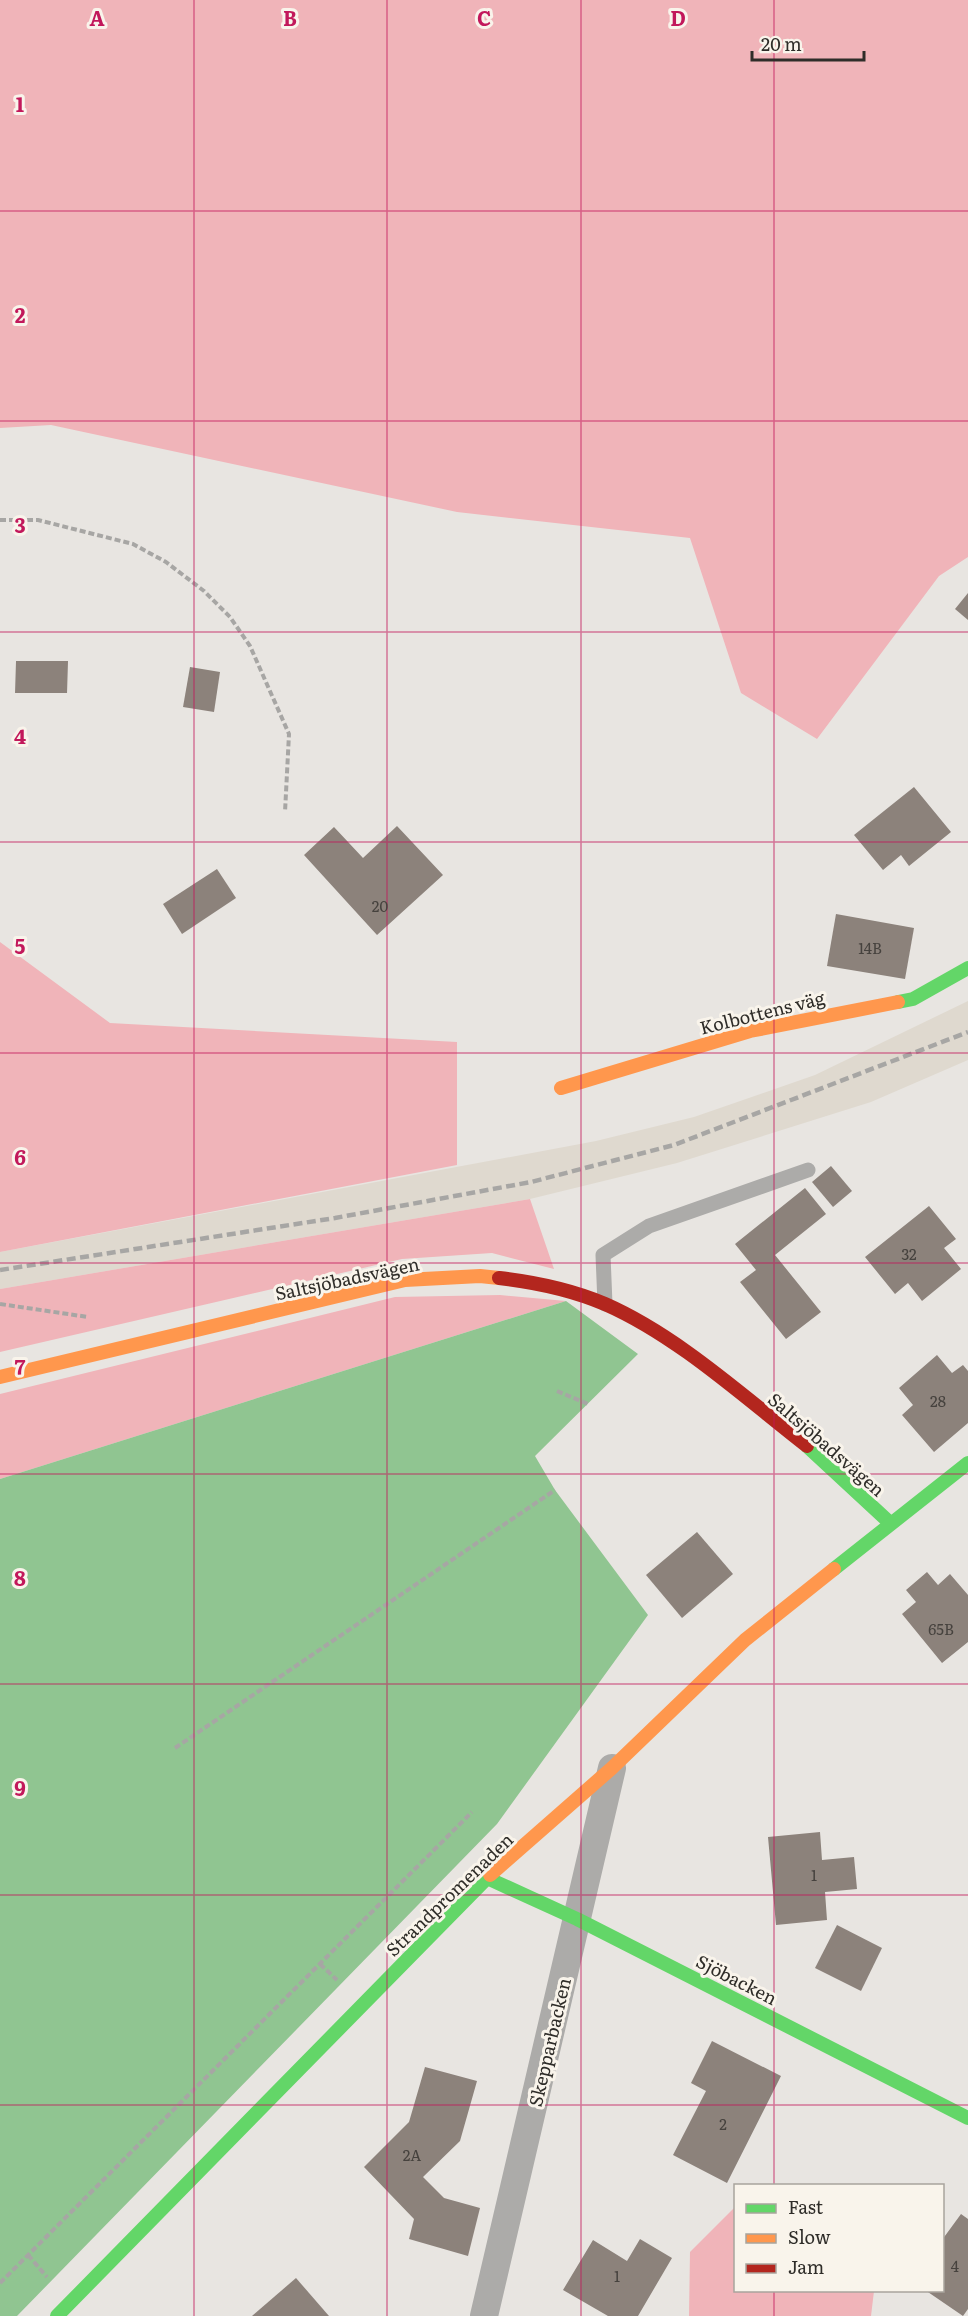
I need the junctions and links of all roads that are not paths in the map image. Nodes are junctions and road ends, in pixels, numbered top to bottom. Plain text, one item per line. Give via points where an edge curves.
1 (968, 968) edge
2 (561, 1088) dead end
3 (808, 1170) dead end
4 (605, 1304) junction
5 (0, 1377) edge
6 (968, 1463) edge
7 (890, 1523) junction
8 (612, 1768) junction
9 (487, 1878) junction
10 (578, 1919) junction
11 (968, 2118) edge
12 (57, 2316) edge
13 (484, 2316) edge

1 - 2 street, Kolbottens väg via 913,999 750,1031
3 - 4 lane via 649,1226 603,1255
4 - 5 street, Saltsjöbadsvägen via 533,1282 480,1276 405,1280
4 - 7 street, Saltsjöbadsvägen via 668,1339 742,1395 807,1446
6 - 7 street, Saltsjöbadsvägen
7 - 8 street, Strandpromenaden via 745,1640
8 - 9 street, Strandpromenaden
8 - 10 street, Skepparbacken
9 - 10 street, Sjöbacken
9 - 12 street, Strandpromenaden
10 - 11 street, Sjöbacken
10 - 13 street, Skepparbacken

